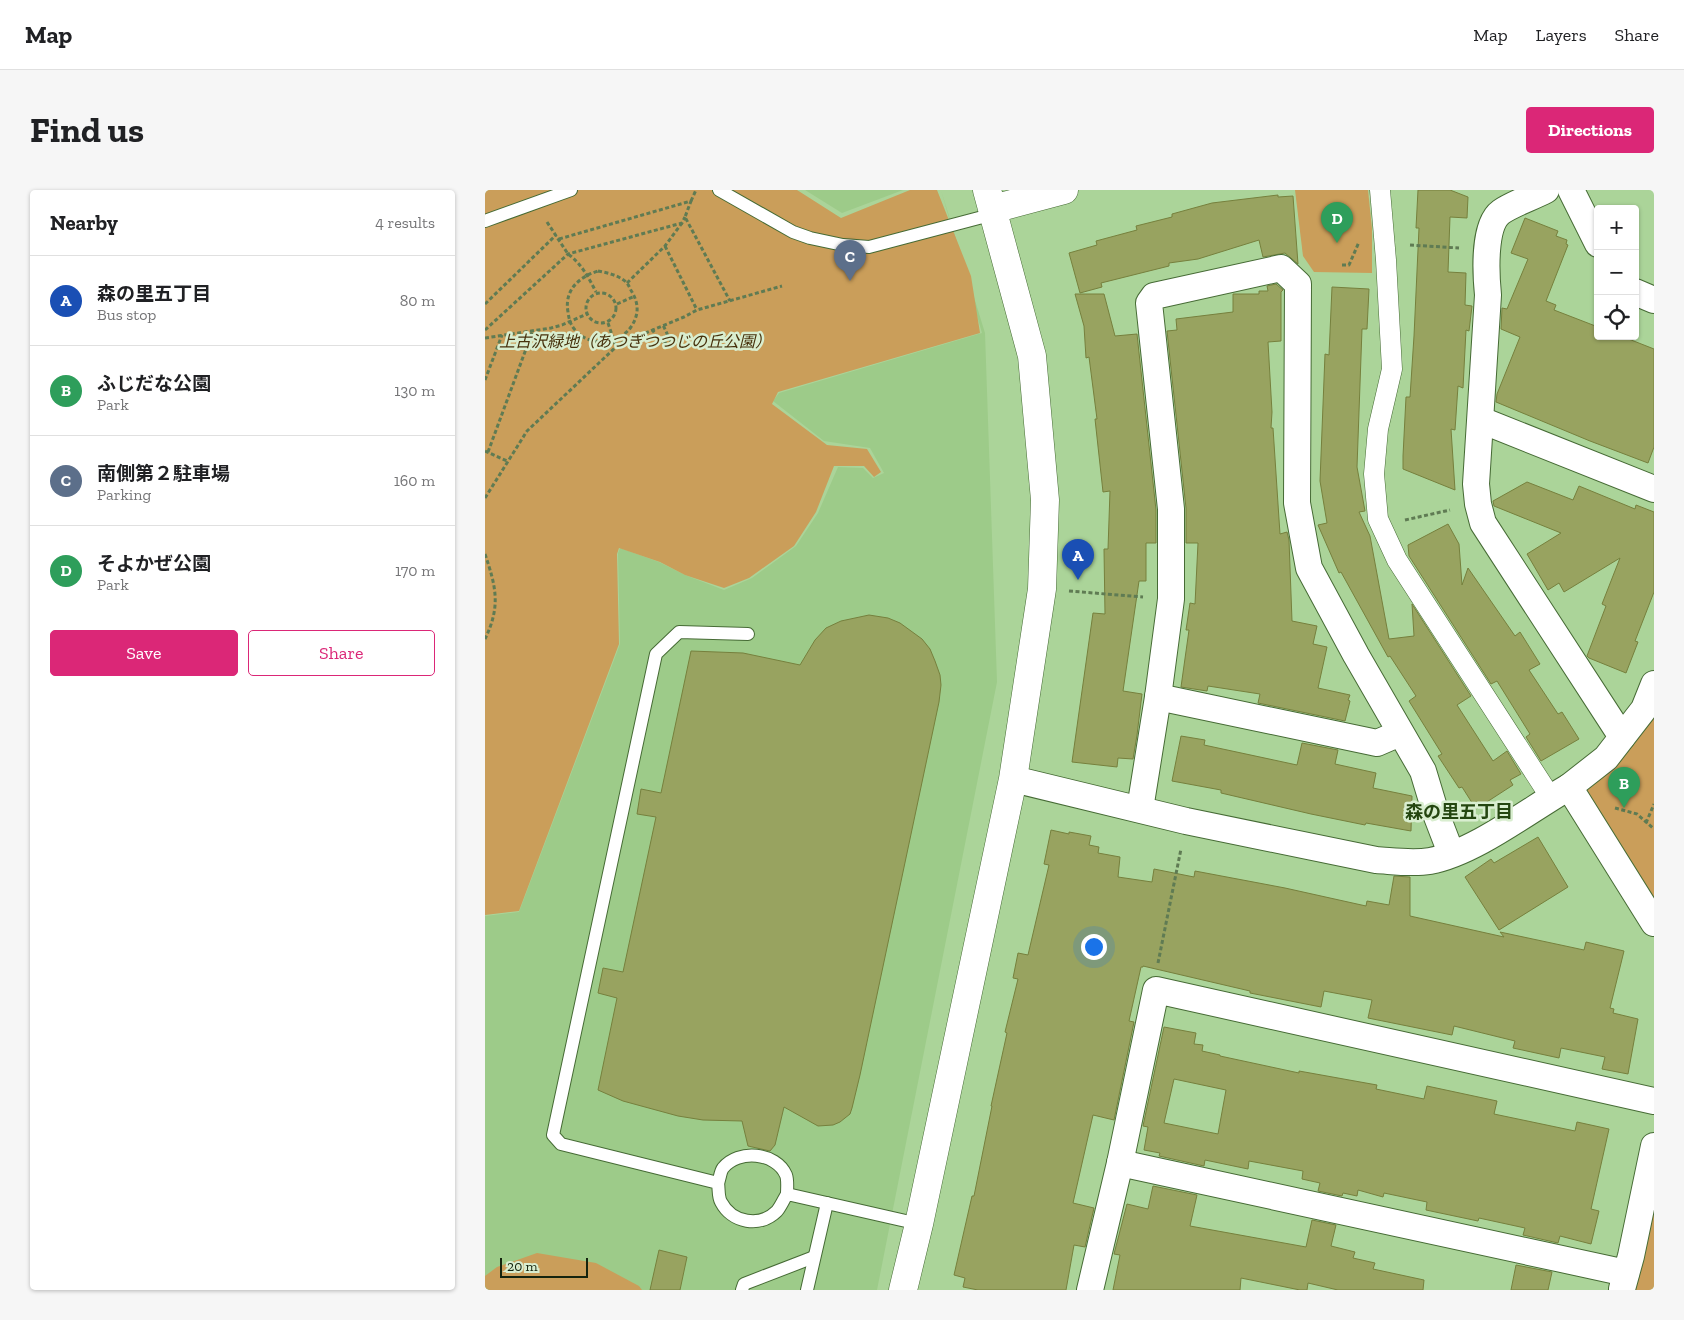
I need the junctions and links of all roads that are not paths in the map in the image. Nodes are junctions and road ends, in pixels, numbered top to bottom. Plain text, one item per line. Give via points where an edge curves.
1 (571, 190) edge
2 (719, 190) edge
3 (1064, 190) edge
4 (1546, 190) edge
5 (1571, 190) edge
6 (1380, 194) edge
7 (991, 205) edge
8 (485, 221) edge
9 (1594, 236) edge
10 (1639, 294) edge
11 (1654, 300) edge
12 (1481, 420) junction
13 (1654, 489) edge
14 (748, 634) dead end
15 (1654, 684) edge
16 (1158, 697) junction
17 (1400, 733) junction
18 (1622, 737) junction
19 (1013, 779) junction
20 (1560, 792) junction
21 (1140, 809) junction
22 (1451, 854) junction
23 (1654, 923) edge
24 (1654, 1101) edge
25 (1654, 1146) edge
26 (1121, 1163) junction
27 (718, 1183) junction
28 (787, 1194) junction
29 (827, 1203) junction
30 (919, 1224) junction
31 (814, 1257) junction
32 (1624, 1281) edge
33 (743, 1290) edge
34 (807, 1290) edge
35 (903, 1290) edge
36 (1090, 1290) edge

1 - 8 lane
2 - 7 lane via 793,232 843,245 869,247
3 - 7 street
4 - 12 street via 1499,213 1490,229 1485,272 1487,295
5 - 9 street
6 - 20 street via 1392,369 1378,429 1373,474 1378,519 1397,560
7 - 19 street via 1032,356 1045,500 1042,589
10 - 11 street
12 - 13 street
12 - 18 street via 1476,484 1483,523
14 - 27 lane via 679,632 656,654 553,1136 561,1144
15 - 18 street via 1644,709
16 - 17 street via 1377,743
16 - 17 street via 1171,599 1171,509 1149,303 1154,296 1281,268 1297,284 1297,503 1309,568
16 - 21 street
17 - 22 street via 1423,771
18 - 20 street via 1606,758
19 - 21 street
19 - 30 street
20 - 22 street via 1479,842
20 - 23 street
21 - 22 street via 1375,860 1430,861
24 - 26 street via 1155,990
25 - 32 street
26 - 32 street
26 - 36 street
27 - 28 lane via 720,1200 729,1214 744,1220 761,1221 777,1211
27 - 28 lane via 723,1168 736,1158 758,1155 777,1163 787,1176
28 - 29 lane
29 - 30 lane
29 - 31 lane
30 - 35 street
31 - 33 lane via 744,1284
31 - 34 lane

